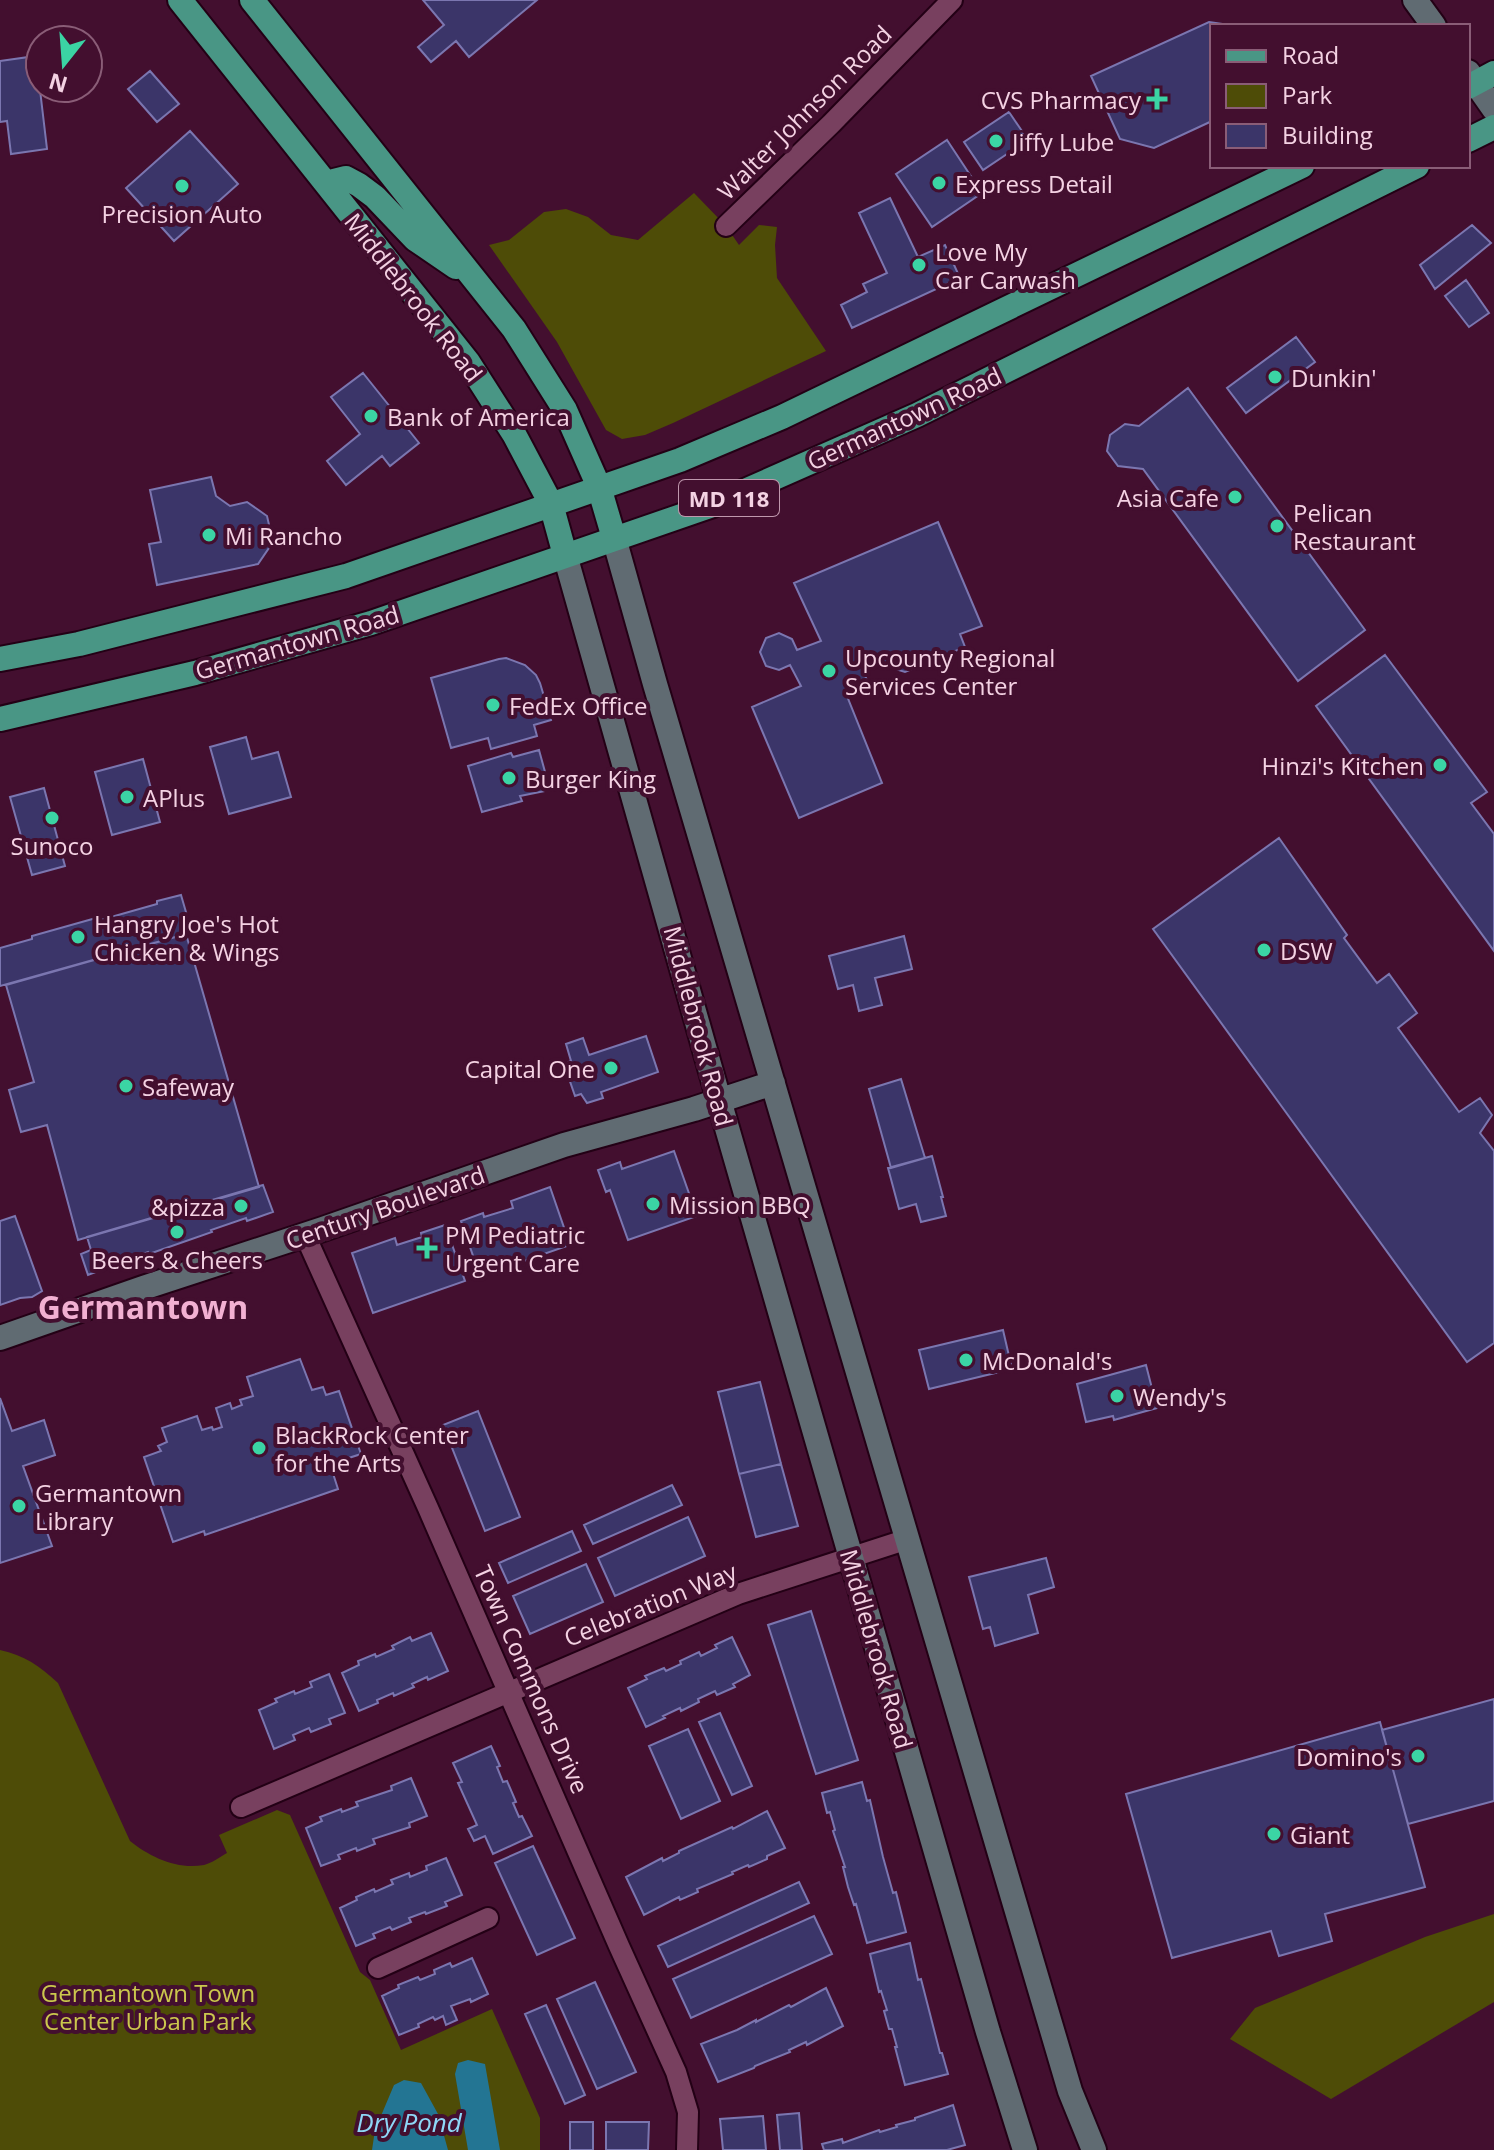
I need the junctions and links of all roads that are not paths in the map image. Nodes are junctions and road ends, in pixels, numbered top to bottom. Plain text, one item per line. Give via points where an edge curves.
1 (180, 0) edge
2 (252, 0) edge
3 (952, 0) edge
4 (1415, 0) edge
5 (1433, 24) edge
6 (1476, 79) edge
7 (1494, 109) edge
8 (1494, 127) edge
9 (1470, 139) edge
10 (1298, 168) edge
11 (1413, 168) edge
12 (326, 183) junction
13 (726, 226) dead end
14 (472, 276) junction
15 (599, 487) junction
16 (551, 504) junction
17 (614, 538) junction
18 (565, 555) junction
19 (0, 659) edge
20 (0, 719) edge
21 (773, 1083) junction
22 (718, 1100) junction
23 (305, 1235) junction
24 (0, 1338) edge
25 (908, 1539) junction
26 (851, 1558) junction
27 (509, 1691) junction
28 (241, 1807) dead end
29 (488, 1918) dead end
30 (378, 1968) dead end
31 (1086, 2147) edge
32 (687, 2150) edge
33 (1025, 2150) edge

1 - 12 main road, Middlebrook Road
2 - 14 main road
3 - 13 street, Walter Johnson Road
4 - 5 main road
6 - 7 main road
8 - 9 main road
10 - 15 main road, Germantown Road / MD 118 via 782,417
11 - 17 main road, Germantown Road / MD 118 via 917,415 713,505
12 - 14 main road via 346,178 359,185 415,239
12 - 16 main road, Middlebrook Road via 468,362
14 - 15 main road via 514,329 565,410
15 - 16 main road, Germantown Road / MD 118
15 - 17 main road
16 - 18 main road, Middlebrook Road
16 - 19 main road, Germantown Road / MD 118 via 346,576 109,637
17 - 18 main road, Germantown Road / MD 118
17 - 21 main road
18 - 20 main road, Germantown Road / MD 118 via 371,623 195,673
18 - 22 main road, Middlebrook Road
21 - 22 main road, Century Boulevard
21 - 25 main road
22 - 23 main road, Century Boulevard via 564,1145
22 - 26 main road, Middlebrook Road
23 - 24 main road, Century Boulevard
23 - 27 street, Town Commons Drive
25 - 26 street, Celebration Way
25 - 31 main road
26 - 27 street, Celebration Way via 738,1594
26 - 33 main road, Middlebrook Road
27 - 28 street, Celebration Way
27 - 32 street, Town Commons Drive via 676,2072 688,2112
29 - 30 street

